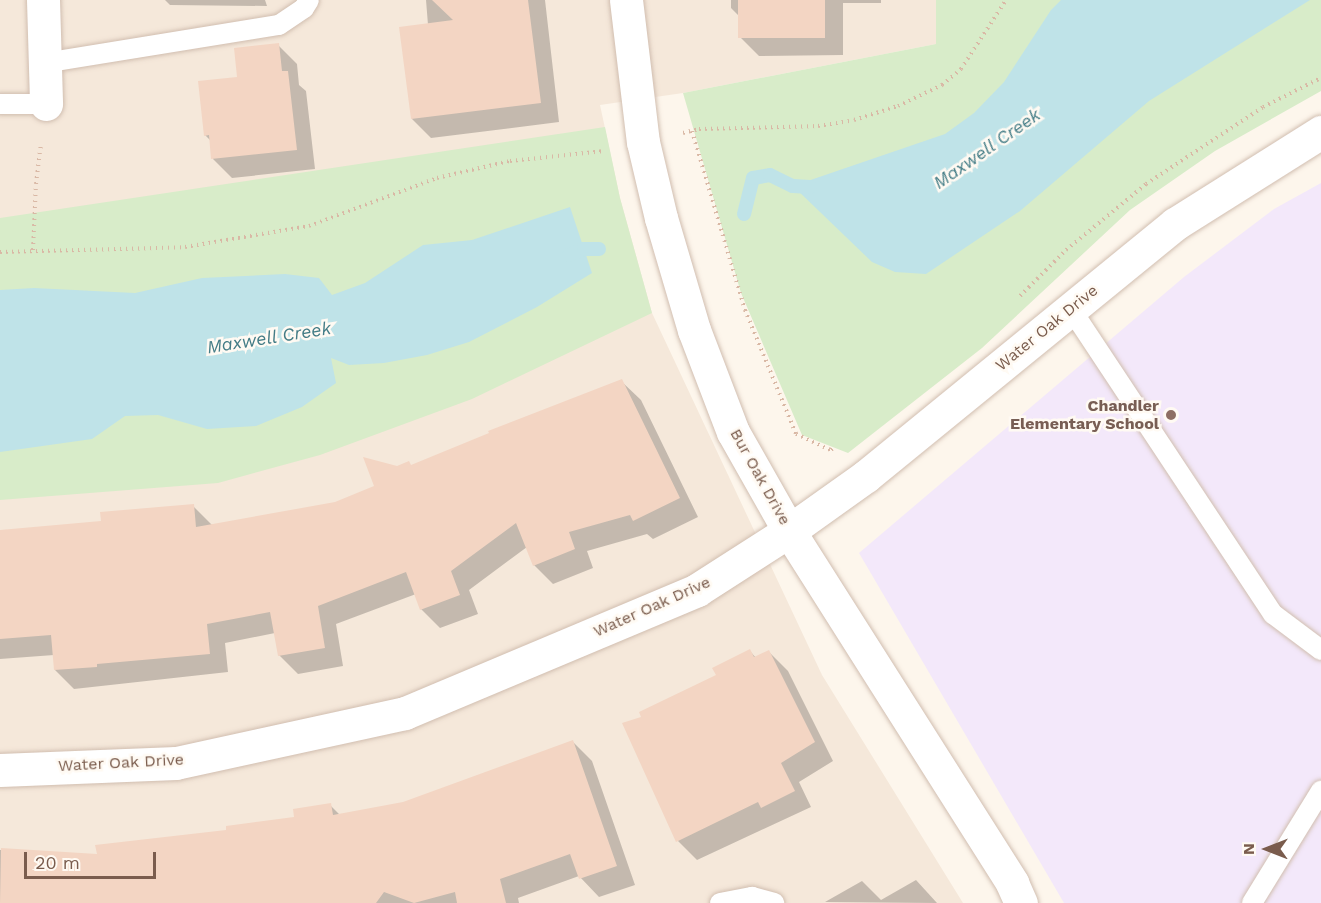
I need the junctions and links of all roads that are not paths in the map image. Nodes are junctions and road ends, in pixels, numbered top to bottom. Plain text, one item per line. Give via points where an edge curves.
1 (43, 0) edge
2 (309, 0) edge
3 (626, 0) edge
4 (44, 63) junction
5 (0, 104) edge
6 (46, 104) joint
7 (1321, 132) edge
8 (1071, 309) junction
9 (789, 531) junction
10 (1321, 650) edge
11 (0, 770) edge
12 (1321, 791) edge
13 (720, 903) edge
14 (774, 903) edge
15 (1021, 903) edge
16 (1252, 903) edge

1 - 4 street
2 - 4 lane via 279,25
3 - 9 street, Bur Oak Drive via 643,142 694,330 733,432
4 - 6 street
5 - 6 lane
7 - 8 street, Water Oak Drive via 1175,224
8 - 9 street, Water Oak Drive via 866,476
8 - 10 lane via 1273,614
9 - 11 street, Water Oak Drive via 697,590 405,712 176,763
9 - 15 street, Bur Oak Drive
12 - 16 lane
13 - 14 lane via 752,897

